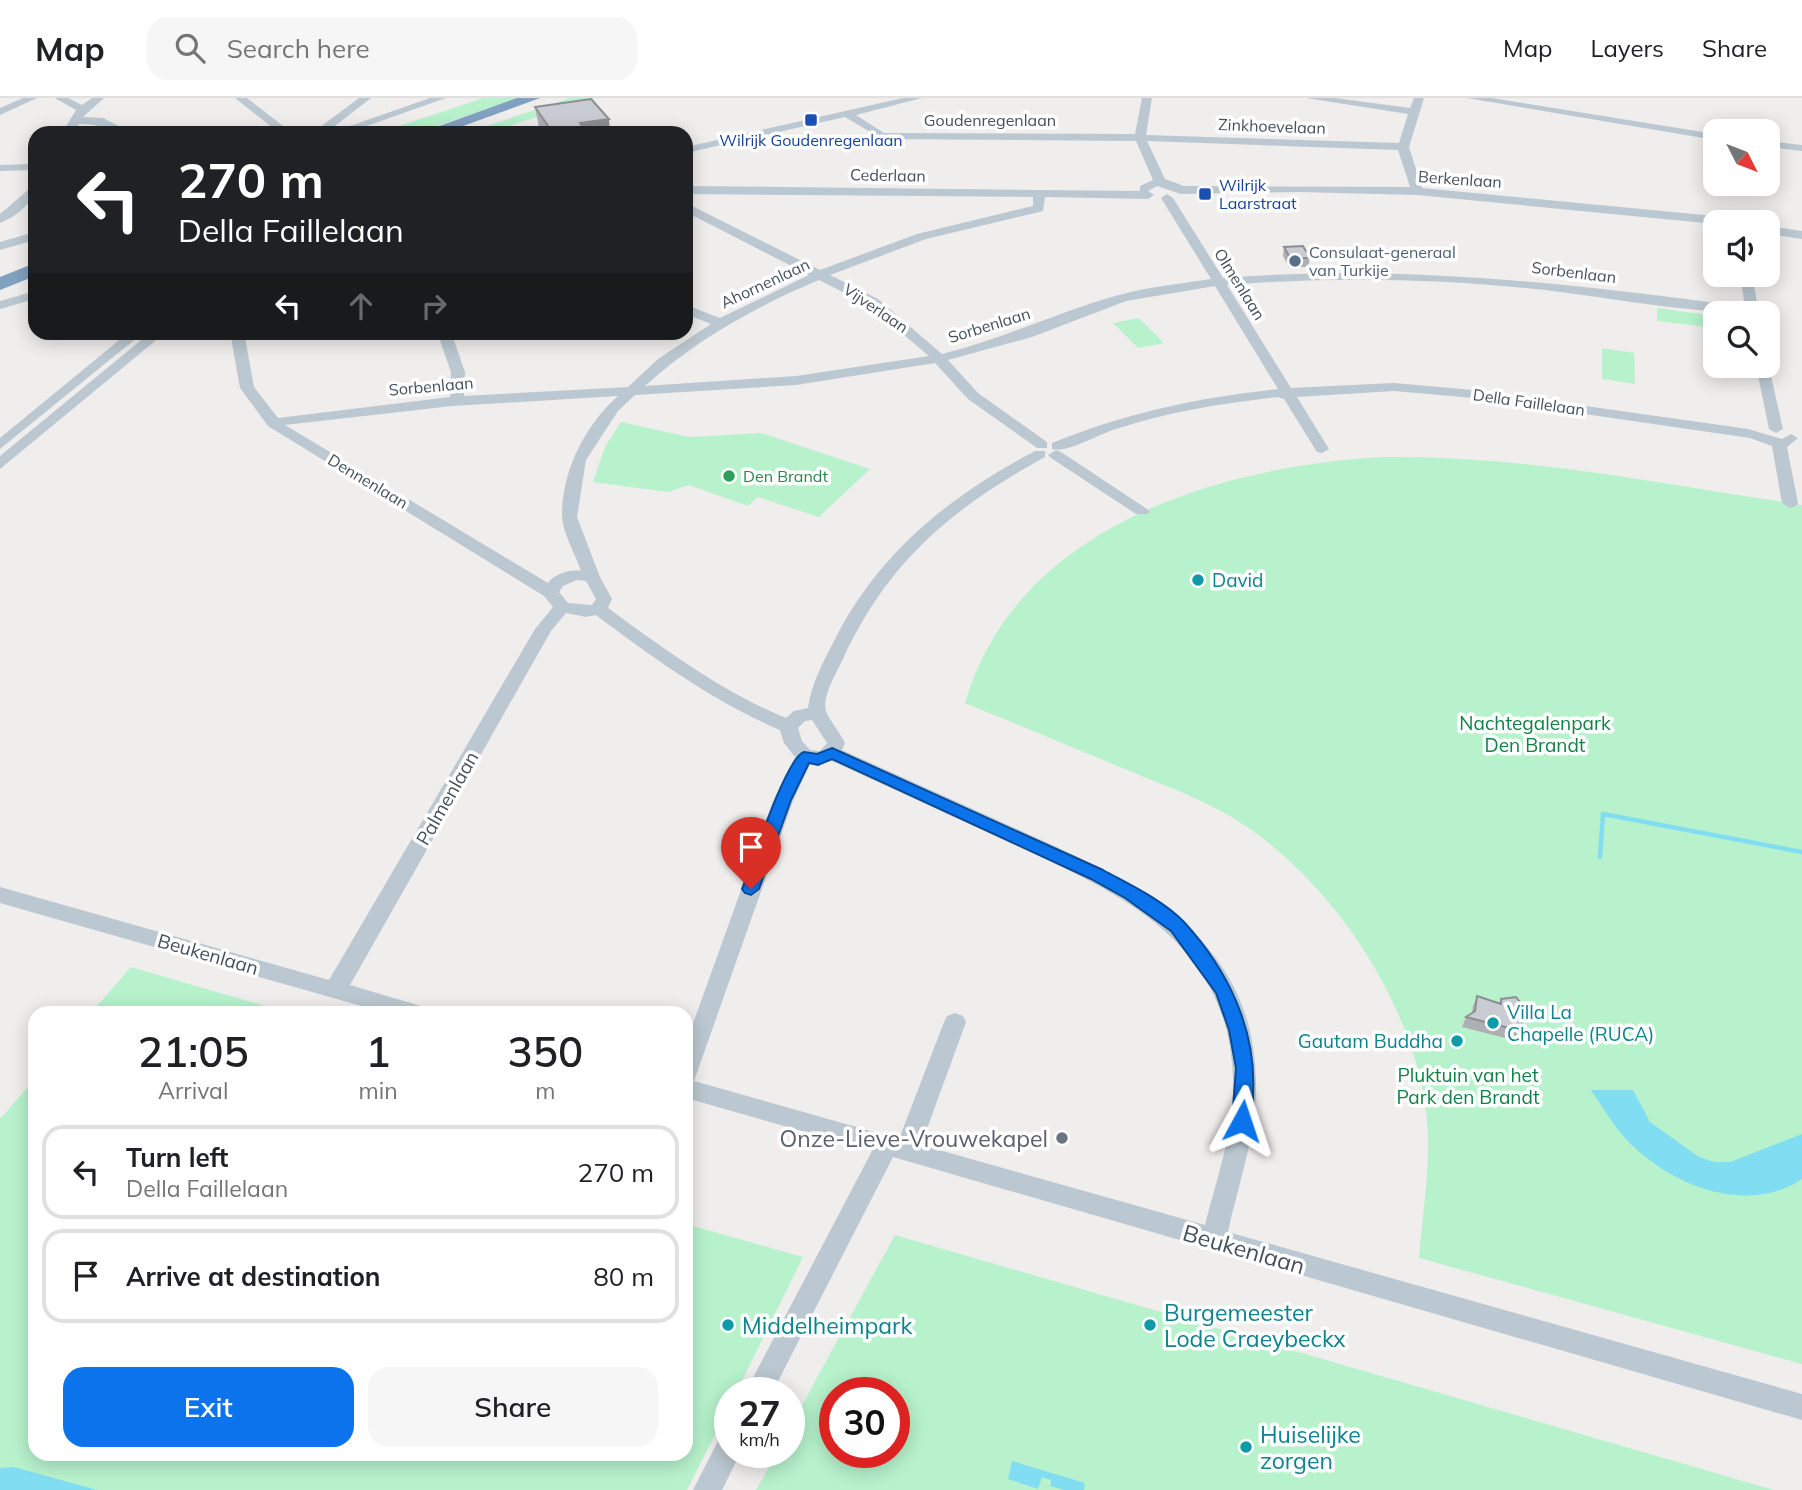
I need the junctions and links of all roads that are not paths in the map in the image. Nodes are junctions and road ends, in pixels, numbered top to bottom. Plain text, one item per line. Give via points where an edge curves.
1 (32, 98) edge
2 (60, 98) edge
3 (99, 98) edge
4 (240, 98) edge
5 (366, 98) edge
6 (441, 98) edge
7 (916, 98) edge
8 (1147, 98) edge
9 (1311, 98) edge
10 (1419, 98) edge
11 (1472, 98) edge
12 (538, 100) edge
13 (82, 109) junction
14 (0, 112) edge
15 (1414, 112) junction
16 (847, 114) junction
17 (75, 121) junction
18 (72, 126) edge
19 (111, 126) edge
20 (277, 126) edge
21 (336, 126) edge
22 (346, 126) edge
23 (451, 126) edge
24 (472, 126) edge
25 (1703, 135) edge
26 (1140, 138) junction
27 (1780, 145) edge
28 (1403, 147) junction
29 (693, 148) edge
30 (1802, 148) edge
31 (0, 167) edge
32 (28, 167) edge
33 (1150, 188) junction
34 (693, 190) edge
35 (1181, 190) junction
36 (1417, 191) junction
37 (1038, 192) junction
38 (1167, 198) junction
39 (28, 205) edge
40 (693, 210) edge
41 (0, 219) edge
42 (1703, 219) edge
43 (1780, 226) edge
44 (1802, 229) edge
45 (1780, 231) edge
46 (1802, 234) edge
47 (28, 238) edge
48 (0, 246) edge
49 (28, 258) edge
50 (0, 265) edge
51 (28, 270) edge
52 (28, 271) edge
53 (824, 274) junction
54 (0, 278) edge
55 (1220, 283) junction
56 (0, 284) edge
57 (28, 297) edge
58 (0, 305) edge
59 (1703, 306) edge
60 (693, 312) edge
61 (720, 323) junction
62 (128, 340) edge
63 (150, 340) edge
64 (238, 340) edge
65 (447, 340) edge
66 (938, 358) junction
67 (1766, 378) edge
68 (630, 391) junction
69 (1286, 392) junction
70 (457, 401) junction
71 (273, 423) junction
72 (1782, 437) edge
73 (0, 445) edge
74 (1322, 449) dead end
75 (1049, 450) junction
76 (0, 464) edge
77 (1790, 503) dead end
78 (1142, 511) dead end
79 (592, 578) junction
80 (556, 599) junction
81 (599, 609) junction
82 (817, 713) junction
83 (788, 726) junction
84 (832, 753) junction
85 (804, 757) junction
86 (0, 895) edge
87 (333, 990) junction
88 (391, 1006) edge
89 (955, 1022) dead end
90 (693, 1057) edge
91 (693, 1079) edge
92 (896, 1149) junction
93 (1214, 1241) junction
94 (767, 1377) edge
95 (1802, 1407) edge
96 (719, 1468) edge
97 (707, 1490) edge

1 - 14 street
2 - 13 street
3 - 13 street
4 - 20 street
5 - 21 street
6 - 22 street
7 - 16 street
8 - 26 street
9 - 15 street
10 - 15 street
11 - 25 street
12 - 23 highway
12 - 24 highway
13 - 17 street
15 - 28 street
16 - 26 street, Goudenregenlaan via 881,136
16 - 29 street
17 - 18 street
17 - 19 street via 99,120
26 - 28 street, Zinkhoevelaan
26 - 33 street
27 - 30 street
28 - 36 street
31 - 32 street
33 - 35 street, Berkenlaan via 1176,185
33 - 37 street, Cederlaan
33 - 38 street
34 - 37 street, Cederlaan
35 - 36 street, Berkenlaan
35 - 38 street, Berkenlaan via 1177,197
36 - 42 street, Berkenlaan
37 - 53 street, Ahornenlaan via 1039,208 903,242
38 - 55 street, Olmenlaan
39 - 41 street
40 - 53 street, Vijverlaan
43 - 44 street
45 - 46 street
47 - 48 street
49 - 50 highway
51 - 54 highway
52 - 56 highway
53 - 61 street, Ahornenlaan
53 - 66 street, Vijverlaan via 895,317
55 - 59 street, Sorbenlaan via 1436,278 1550,286
55 - 66 street, Sorbenlaan via 1101,303 1017,338
55 - 69 street, Olmenlaan
57 - 58 street
60 - 61 street
61 - 68 street, Ahornenlaan via 670,355
62 - 73 street
63 - 76 street
64 - 71 street, Dennenlaan via 247,388
65 - 70 street via 458,372
66 - 68 street, Sorbenlaan via 789,382
66 - 75 street, Vijverlaan via 974,396
67 - 72 street
68 - 70 street, Sorbenlaan
68 - 79 street, Ahornenlaan via 600,422 578,457 569,493 569,528
69 - 72 street, Della Faillelaan via 1394,387 1473,394
69 - 74 street, Olmenlaan
69 - 75 street, Della Faillelaan via 1211,400 1163,411 1111,425
70 - 71 street, Sorbenlaan
71 - 80 street, Dennenlaan
72 - 77 street
75 - 78 street, Vijverlaan
75 - 82 street, Della Faillelaan via 954,505 888,567 846,631 822,685
79 - 80 street via 575,575 557,582
79 - 81 street via 604,599
80 - 81 street, Dennenlaan via 586,612
80 - 87 street, Palmenlaan via 544,629
81 - 83 street via 650,647 759,714
82 - 83 street via 800,715
82 - 84 street via 835,740
83 - 85 street
84 - 85 street via 818,760
84 - 93 street via 1097,874 1177,926 1204,959 1224,990 1245,1068 1240,1135
85 - 90 street via 783,800
86 - 87 street, Beukenlaan
87 - 88 street, Beukenlaan
89 - 92 street
91 - 92 street, Beukenlaan
92 - 93 street, Beukenlaan
92 - 94 street via 868,1187
93 - 95 street, Beukenlaan
96 - 97 street

